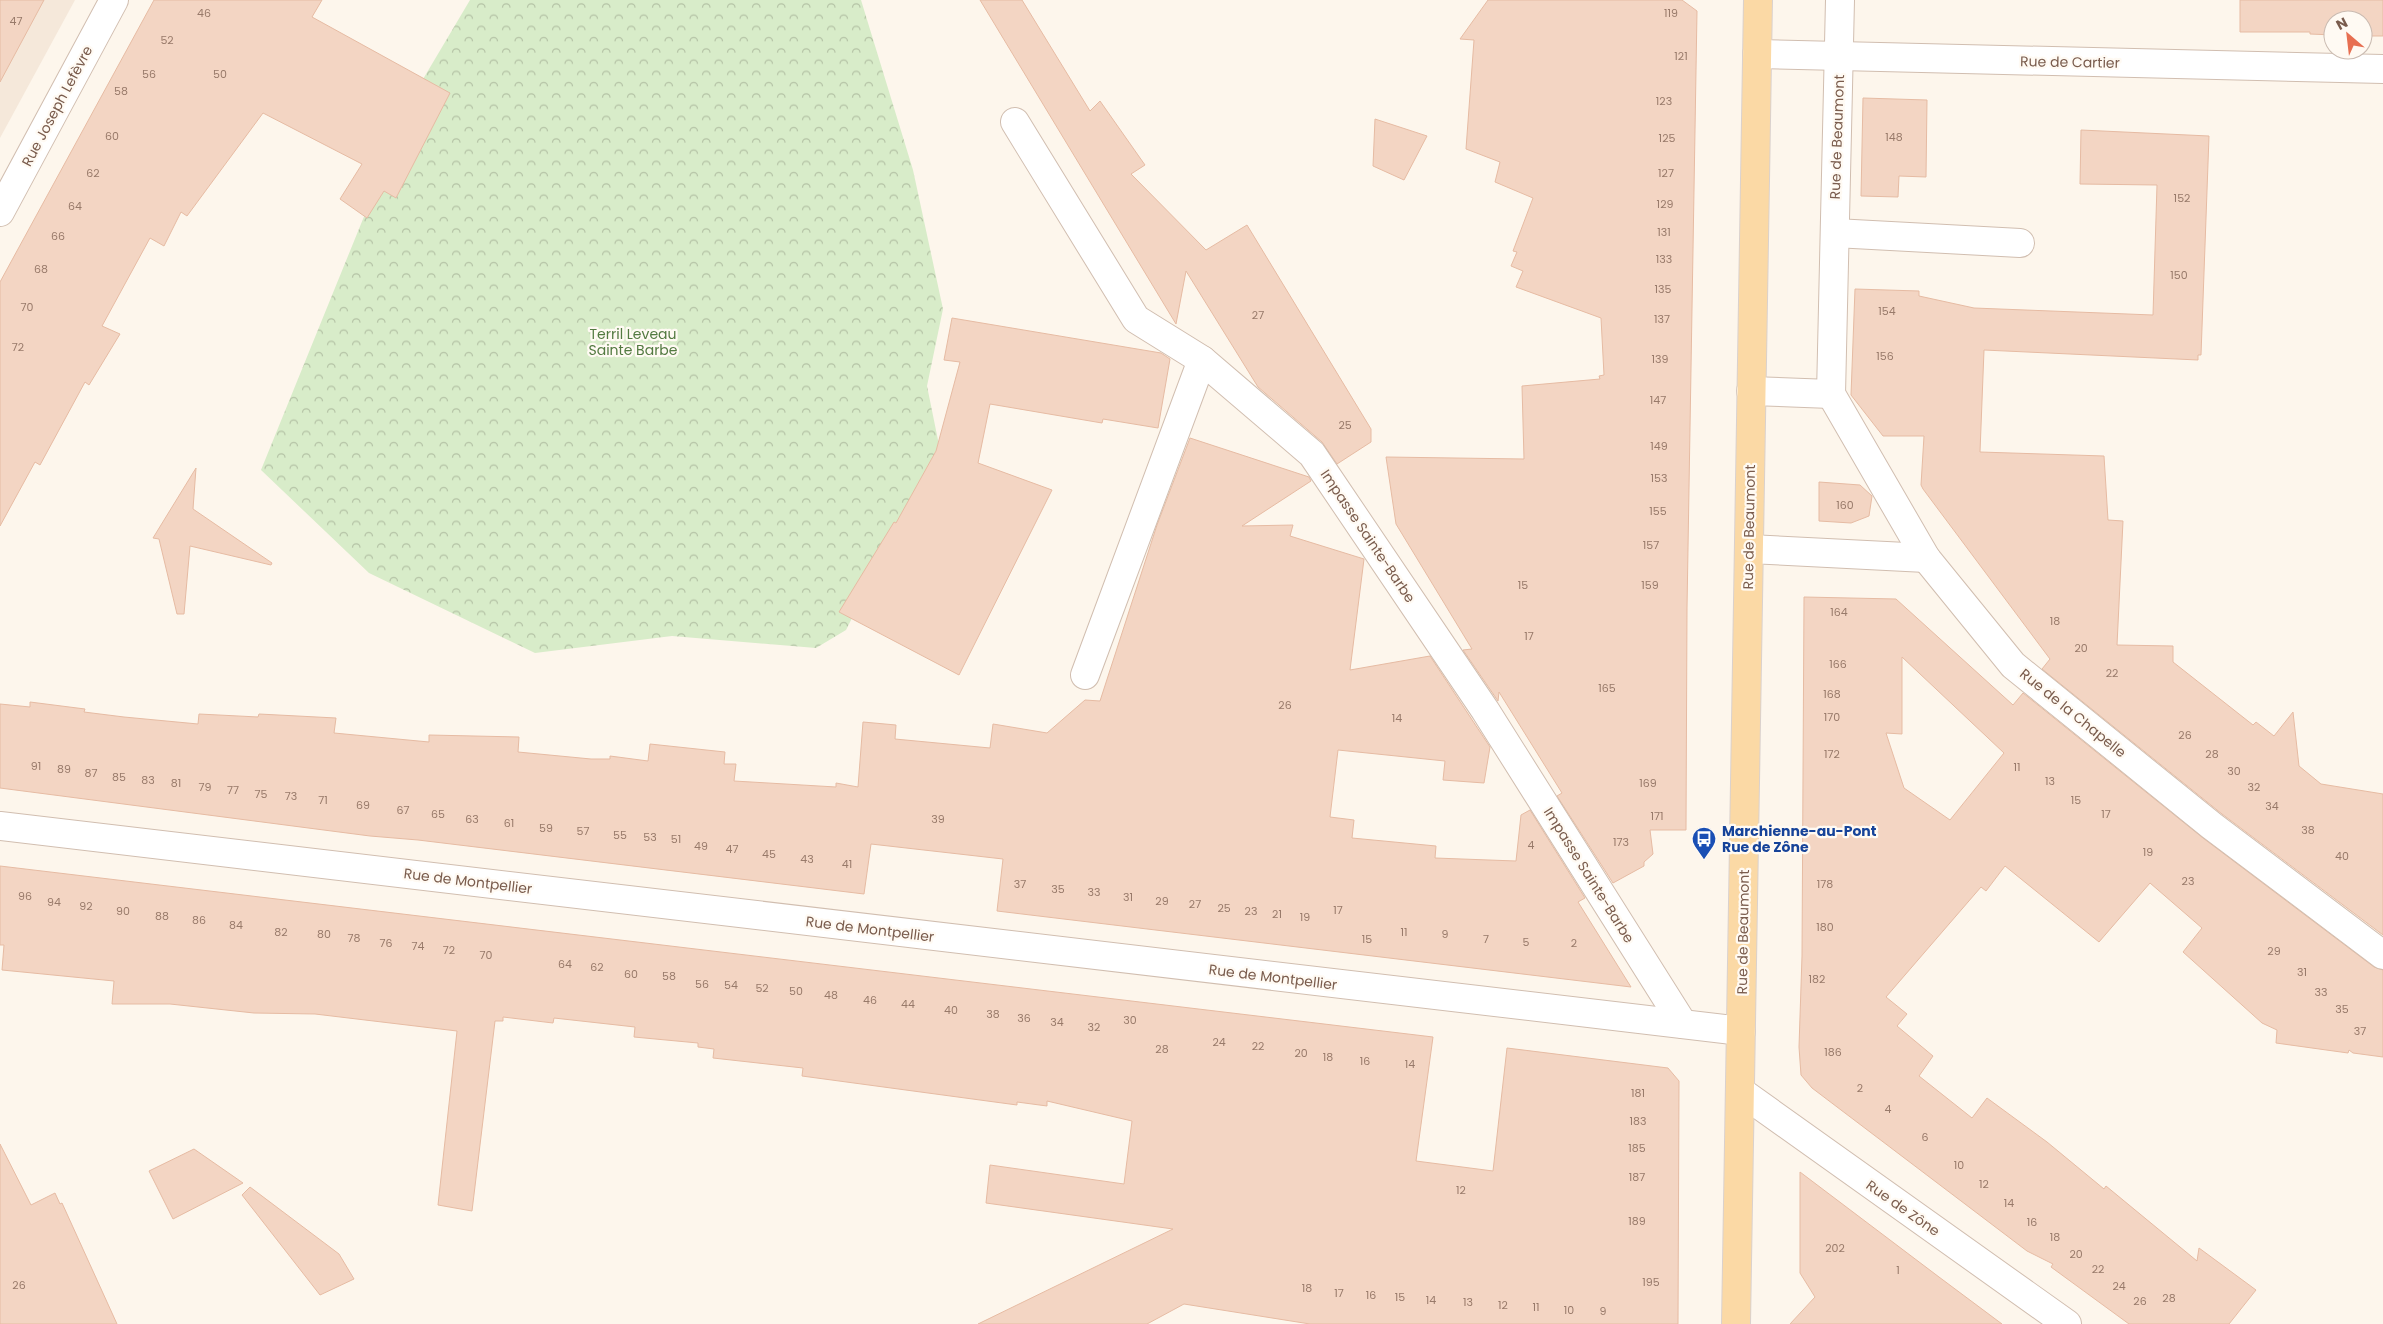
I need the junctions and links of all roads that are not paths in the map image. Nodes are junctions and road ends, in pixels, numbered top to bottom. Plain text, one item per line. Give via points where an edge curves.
1 (114, 0) edge
2 (1840, 0) edge
3 (1756, 1) edge
4 (1757, 54) junction
5 (1839, 56) junction
6 (2383, 70) edge
7 (1016, 122) dead end
8 (0, 212) edge
9 (1835, 233) junction
10 (2020, 243) dead end
11 (1202, 360) junction
12 (1751, 391) junction
13 (1831, 394) junction
14 (1749, 549) junction
15 (1926, 558) junction
16 (1085, 675) dead end
17 (0, 826) edge
18 (2383, 955) edge
19 (1683, 1024) junction
20 (1741, 1031) junction
21 (1740, 1091) junction
22 (1736, 1324) edge
23 (2067, 1324) edge

1 - 8 street, Rue Joseph Lefèvre
2 - 5 street, Rue de Beaumont
3 - 4 main road, Rue de Beaumont
4 - 5 street, Rue de Cartier
4 - 12 main road, Rue de Beaumont
5 - 6 street, Rue de Cartier
5 - 9 street, Rue de Beaumont
7 - 11 street, Impasse Sainte-Barbe via 1136,319
9 - 10 street
9 - 13 street, Rue de Beaumont
11 - 16 street
11 - 19 street, Impasse Sainte-Barbe via 1312,454 1485,710
12 - 13 street
12 - 14 main road, Rue de Beaumont
13 - 15 street
14 - 15 street
14 - 20 main road, Rue de Beaumont
15 - 18 street, Rue de la Chapelle via 2013,665 2212,826
17 - 19 street, Rue de Montpellier
19 - 20 street, Rue de Montpellier
20 - 21 main road, Rue de Beaumont
21 - 22 main road, Rue de Beaumont
21 - 23 street, Rue de Zône

